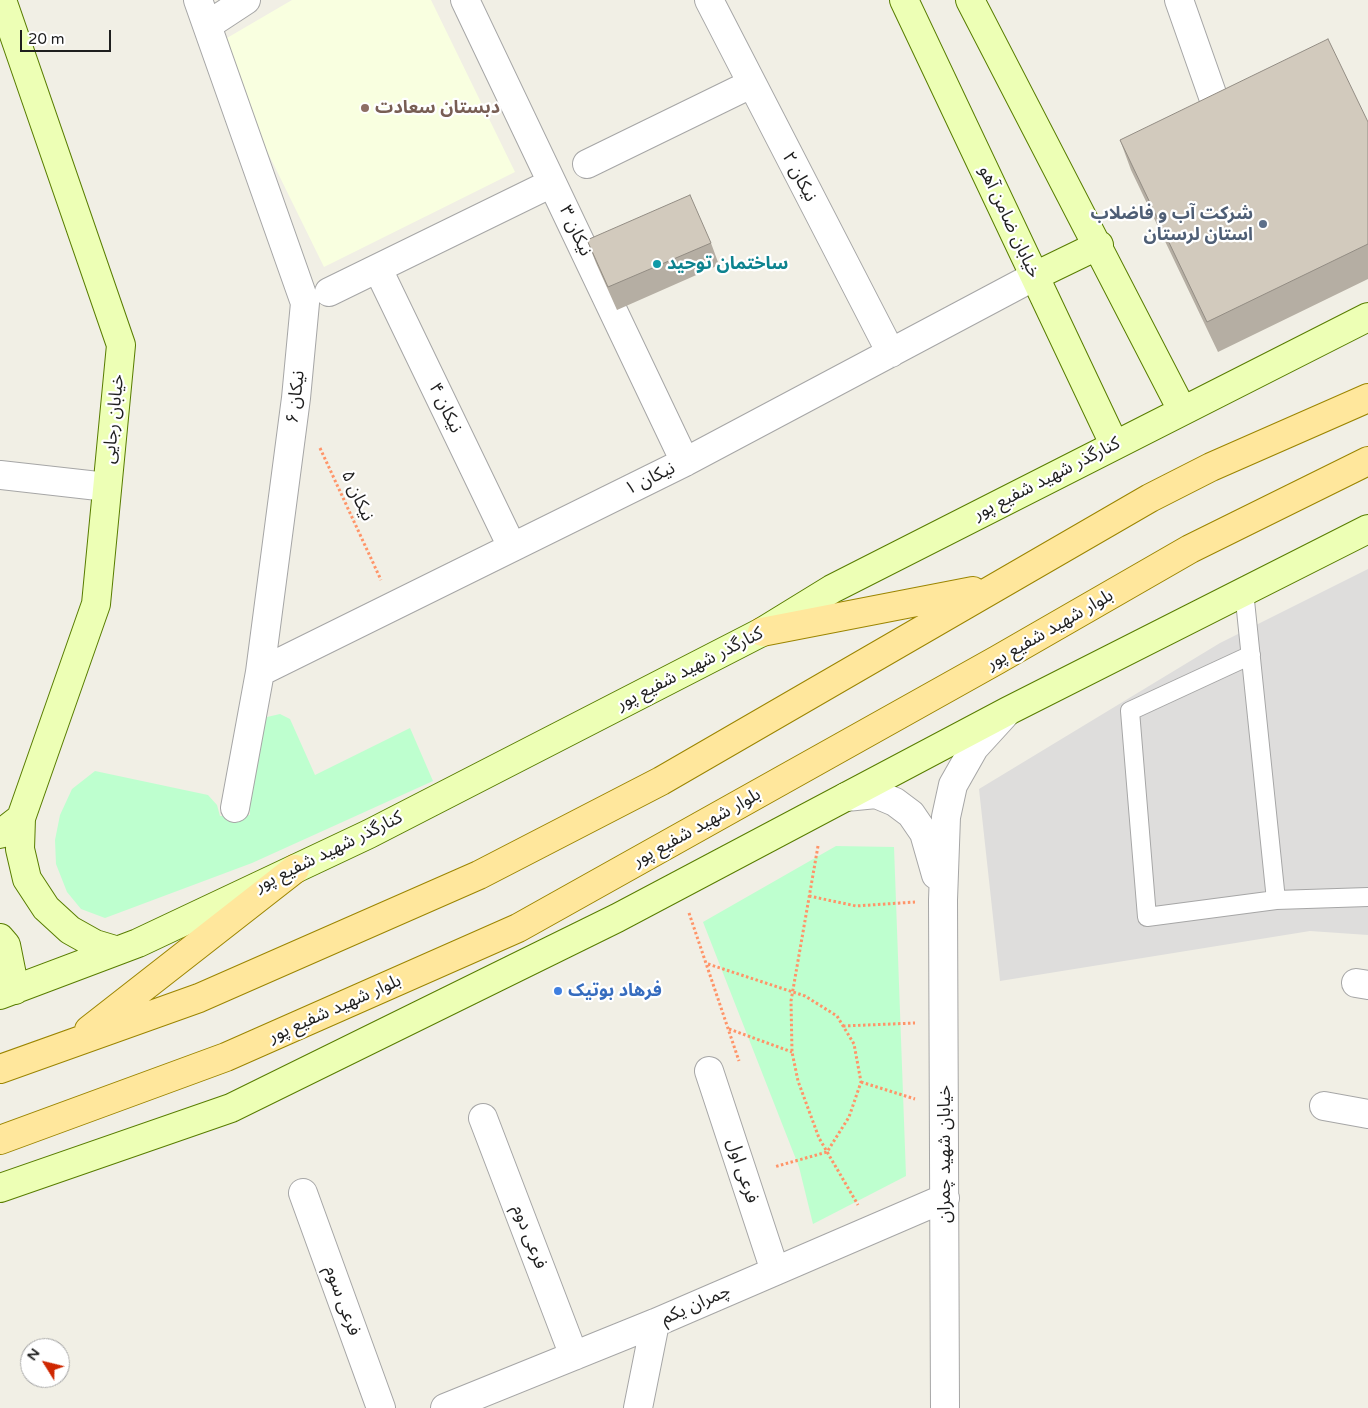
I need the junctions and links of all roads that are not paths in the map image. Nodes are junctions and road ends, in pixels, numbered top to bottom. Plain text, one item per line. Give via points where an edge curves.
1 (2, 0) edge
2 (198, 0) edge
3 (246, 0) edge
4 (465, 0) edge
5 (708, 0) edge
6 (904, 0) edge
7 (970, 0) edge
8 (1179, 0) edge
9 (208, 25) junction
10 (751, 84) junction
11 (1217, 108) edge
12 (586, 164) dead end
13 (552, 183) junction
14 (1099, 245) junction
15 (378, 269) junction
16 (1035, 276) junction
17 (329, 292) dead end
18 (1368, 317) edge
19 (891, 353) junction
20 (1368, 398) edge
21 (1182, 410) junction
22 (1114, 444) junction
23 (1368, 461) edge
24 (685, 462) junction
25 (0, 476) edge
26 (107, 487) junction
27 (1368, 528) edge
28 (512, 547) junction
29 (994, 587) junction
30 (1244, 592) junction
31 (762, 632) junction
32 (1251, 656) junction
33 (260, 672) junction
34 (1008, 711) junction
35 (835, 803) junction
36 (235, 808) dead end
37 (10, 826) edge
38 (295, 868) junction
39 (1368, 897) edge
40 (943, 900) junction
41 (1276, 900) junction
42 (0, 938) edge
43 (115, 950) junction
44 (8, 992) edge
45 (71, 1044) junction
46 (0, 1069) edge
47 (709, 1072) dead end
48 (1324, 1106) dead end
49 (1368, 1114) edge
50 (483, 1118) dead end
51 (0, 1140) edge
52 (0, 1188) edge
53 (303, 1194) dead end
54 (945, 1198) junction
55 (775, 1271) junction
56 (655, 1323) junction
57 (574, 1356) junction
58 (381, 1408) edge
59 (445, 1408) edge
60 (638, 1408) edge
61 (946, 1408) edge

1 - 26 main road, خیابان رجایی via 121,345
2 - 9 street, نیکان ۶
3 - 9 street
4 - 13 street, نیکان ۳
5 - 10 street, نیکان ۲
6 - 16 main road, خیابان ضامن آهو
7 - 14 main road
8 - 11 street
9 - 33 street, نیکان ۶ via 305,302 296,398
10 - 12 street
10 - 19 street, نیکان ۲
13 - 15 street
13 - 24 street, نیکان ۳
14 - 16 main road
14 - 21 main road
15 - 17 street
15 - 28 street, نیکان ۴
16 - 19 street, نیکان ۱
16 - 22 main road, خیابان ضامن آهو
18 - 21 main road, کنارگذر شهید شفیع پور
19 - 24 street, نیکان ۱
20 - 29 main road via 1211,467
21 - 22 main road, کنارگذر شهید شفیع پور
22 - 31 main road, کنارگذر شهید شفیع پور via 832,589
23 - 51 main road, بلوار شهید شفیع پور via 1190,549 518,928 226,1057
24 - 28 street, نیکان ۱
25 - 26 street
26 - 37 main road, خیابان رجایی via 96,604
27 - 30 main road
28 - 33 street, نیکان ۱
29 - 31 main road
29 - 45 main road via 661,781 479,875 200,998
30 - 32 lane
30 - 34 main road
31 - 38 main road, کنارگذر شهید شفیع پور via 369,834
32 - 41 lane
32 - 41 lane via 1130,711 1147,917
33 - 36 street, نیکان ۶
34 - 35 main road
34 - 40 street via 974,748 953,785 946,817
35 - 40 street via 876,794 912,814 924,833
35 - 52 main road via 617,918 231,1108
37 - 43 main road, خیابان رجایی via 20,849 27,880 46,908 70,930 95,944
38 - 43 main road, کنارگذر شهید شفیع پور via 138,943
38 - 45 main road
39 - 41 lane
40 - 54 street, خیابان شهید چمران
42 - 44 main road via 6,945
43 - 44 main road, کنارگذر شهید شفیع پور
45 - 46 main road
47 - 55 street, فرعی اول
48 - 49 street
50 - 57 street, فرعی دوم
53 - 58 street, فرعی سوم
54 - 55 street, چمران یکم
54 - 61 street, خیابان شهید چمران
55 - 56 street, چمران یکم
56 - 57 street, چمران یکم
56 - 60 street
57 - 59 street, چمران یکم

